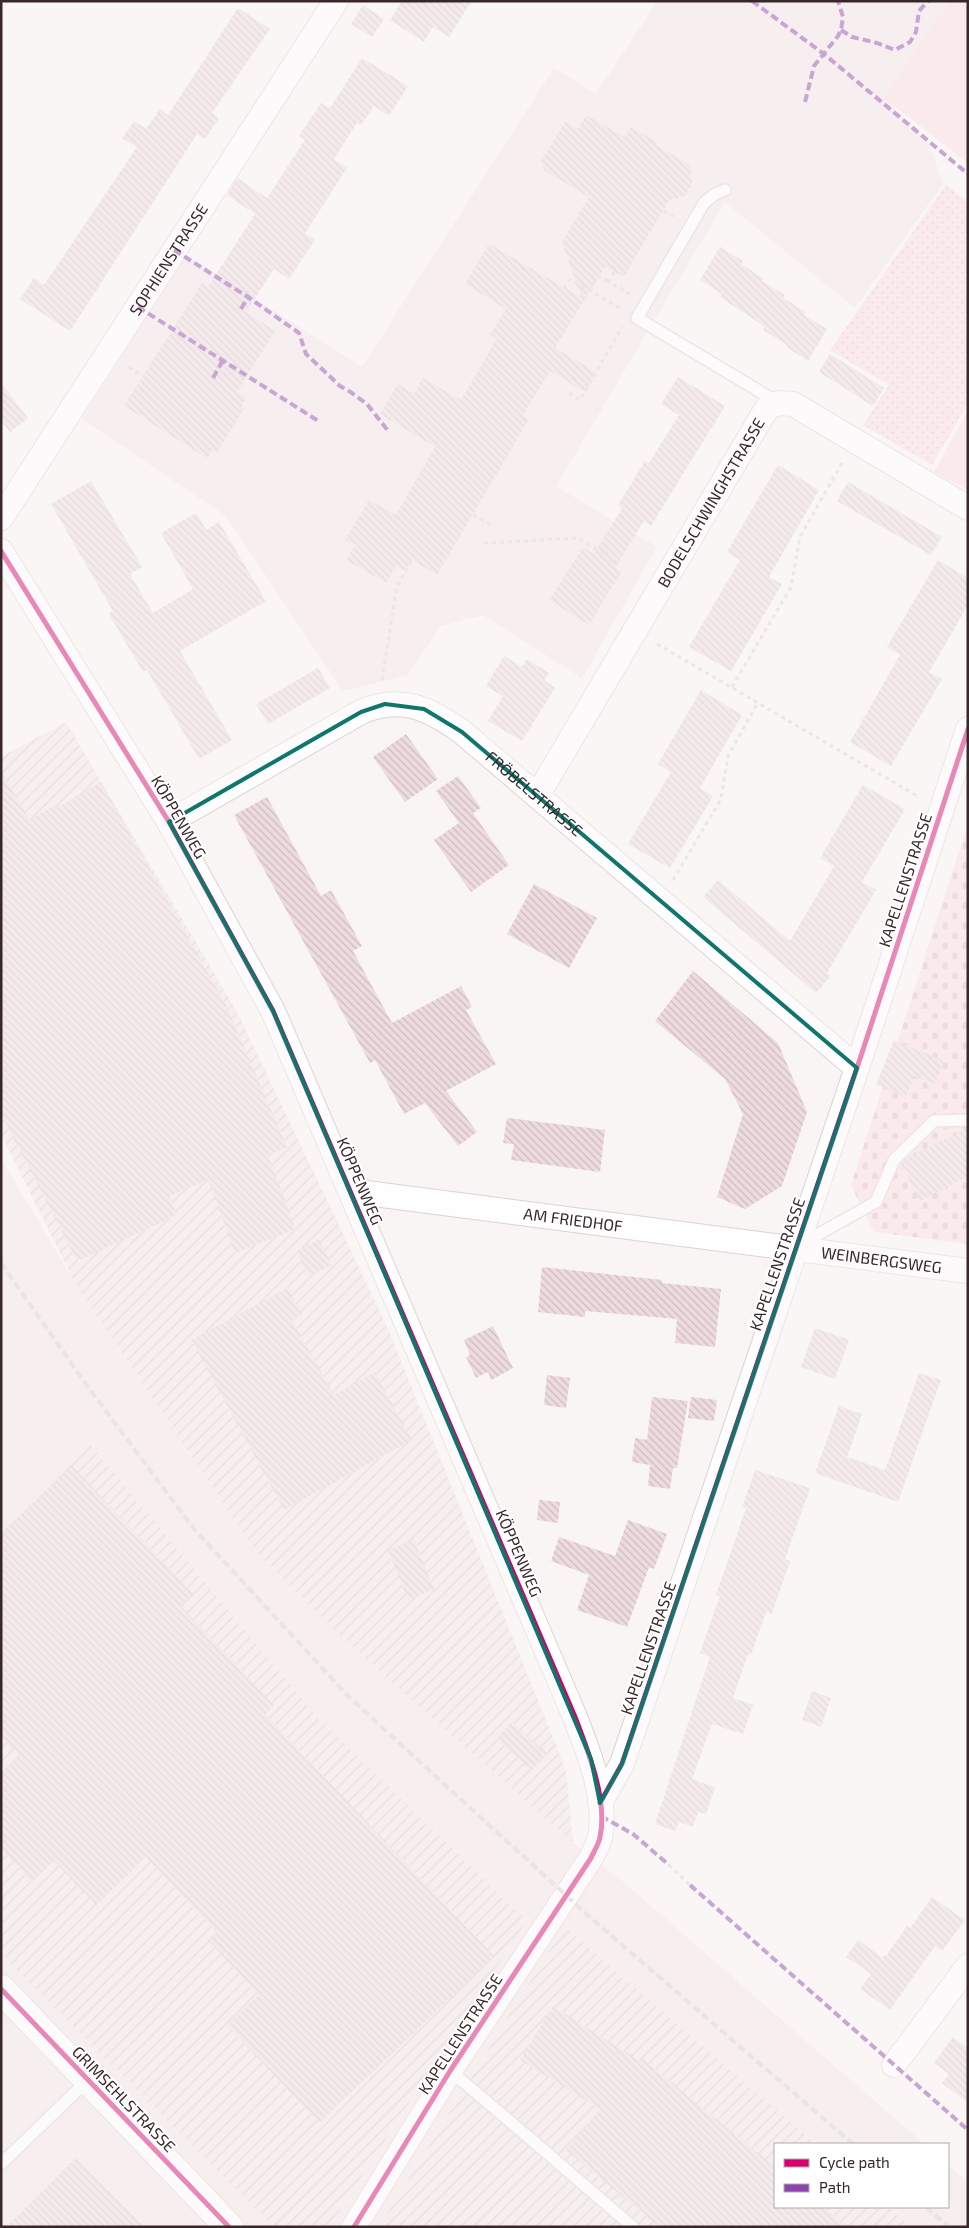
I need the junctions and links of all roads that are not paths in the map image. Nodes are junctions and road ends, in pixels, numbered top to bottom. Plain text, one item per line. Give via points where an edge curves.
1 (336, 1) edge
2 (725, 190) dead end
3 (779, 403) junction
4 (968, 508) edge
5 (1, 518) edge
6 (1, 551) edge
7 (968, 729) edge
8 (537, 796) junction
9 (169, 822) junction
10 (858, 1068) junction
11 (968, 1120) edge
12 (351, 1191) junction
13 (796, 1248) junction
14 (968, 1271) edge
15 (600, 1803) junction
16 (591, 1858) joint
17 (968, 1966) edge
18 (1, 1989) edge
19 (894, 2064) dead end
20 (450, 2071) junction
21 (88, 2080) junction
22 (1, 2164) edge
23 (229, 2227) edge
24 (354, 2227) edge
25 (633, 2227) edge

1 - 5 street, SOPHIENSTRASSE
2 - 3 lane via 704,203 645,303 633,316
3 - 4 street, BODELSCHWINGHSTRASSE via 793,404
3 - 8 street, BODELSCHWINGHSTRASSE via 767,408
6 - 9 street, KÖPPENWEG
7 - 10 street, KAPELLENSTRASSE
8 - 9 street, FRÖBELSTRASSE via 443,718 414,706 385,704 361,712
8 - 10 street, FRÖBELSTRASSE
9 - 12 street, KÖPPENWEG via 273,1011
10 - 13 street, KAPELLENSTRASSE
11 - 13 lane via 934,1121 894,1160 876,1202
12 - 13 street, AM FRIEDHOF
12 - 15 street, KÖPPENWEG via 575,1717 591,1759
13 - 14 street, WEINBERGSWEG
13 - 15 street, KAPELLENSTRASSE via 622,1764
15 - 16 street, KÖPPENWEG via 600,1837
16 - 20 street, KAPELLENSTRASSE
17 - 19 street
18 - 21 main road, GRIMSEHLSTRASSE
20 - 24 street, KAPELLENSTRASSE
20 - 25 lane
21 - 22 lane
21 - 23 main road, GRIMSEHLSTRASSE

